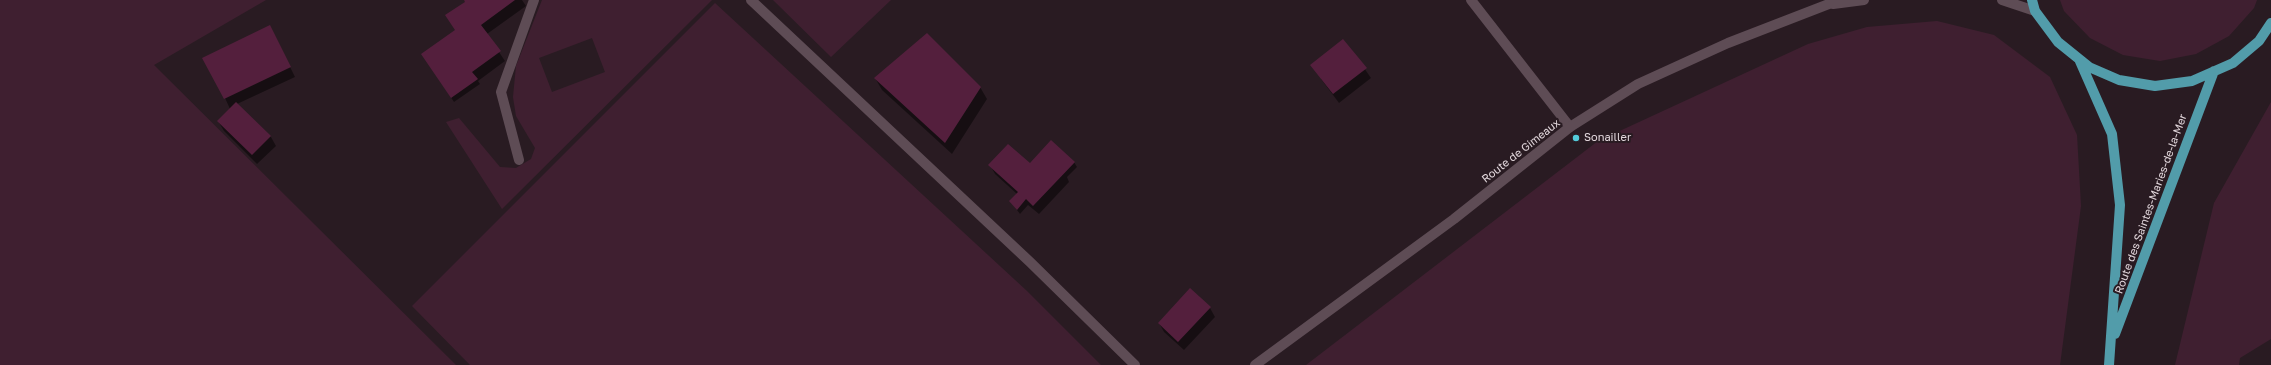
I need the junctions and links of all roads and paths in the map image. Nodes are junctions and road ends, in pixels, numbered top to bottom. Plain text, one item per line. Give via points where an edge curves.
1 (534, 0) edge
2 (751, 0) edge
3 (1471, 0) edge
4 (1839, 0) edge
5 (1864, 0) edge
6 (2002, 0) edge
7 (2032, 0) edge
8 (1829, 4) junction
9 (2035, 11) junction
10 (2271, 23) edge
11 (2079, 59) junction
12 (2214, 71) junction
13 (1570, 127) junction
14 (519, 160) dead end
15 (2111, 345) junction
16 (1135, 365) edge
17 (1255, 365) edge
18 (2109, 365) edge

1 - 14 street via 501,92
2 - 16 street via 1030,262
3 - 13 street
4 - 8 street, Route de Gimeaux
5 - 8 street, Route de Gimeaux
6 - 9 street
7 - 9 main road
8 - 13 street, Route de Gimeaux via 1728,43 1638,84
9 - 11 main road via 2058,42
10 - 12 main road via 2258,41 2233,63
11 - 12 main road via 2089,67 2119,80 2154,86 2192,81
11 - 15 main road, Route des Saintes-Maries-de-la-Mer via 2112,134 2120,204
12 - 15 main road, Route des Saintes-Maries-de-la-Mer
13 - 17 street, Route de Gimeaux via 1454,219
15 - 18 main road, Route des Saintes-Maries-de-la-Mer

